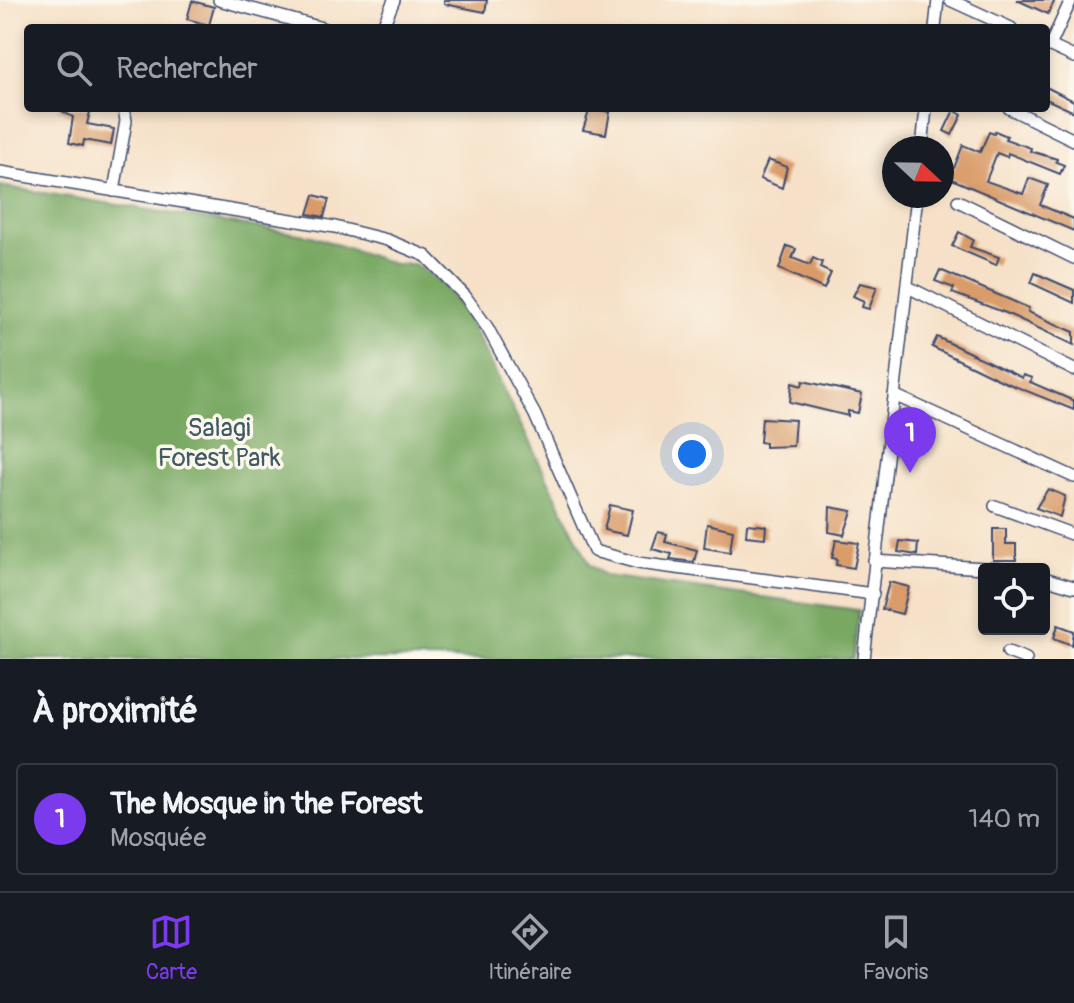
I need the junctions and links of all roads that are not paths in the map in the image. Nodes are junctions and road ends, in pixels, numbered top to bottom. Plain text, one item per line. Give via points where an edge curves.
1 (219, 0) edge
2 (394, 0) edge
3 (938, 0) edge
4 (950, 0) edge
5 (1071, 0) edge
6 (307, 24) edge
7 (384, 24) edge
8 (935, 24) edge
9 (1002, 24) edge
10 (1050, 41) edge
11 (1050, 46) edge
12 (1074, 57) edge
13 (125, 112) edge
14 (926, 112) edge
15 (1017, 112) edge
16 (923, 136) edge
17 (1074, 140) edge
18 (0, 172) edge
19 (114, 191) junction
20 (958, 201) dead end
21 (916, 208) edge
22 (1074, 258) edge
23 (908, 287) junction
24 (1074, 370) edge
25 (894, 395) junction
26 (1074, 477) edge
27 (995, 506) dead end
28 (1074, 535) edge
29 (874, 561) junction
30 (978, 568) edge
31 (1050, 579) edge
32 (1074, 585) edge
33 (873, 594) junction
34 (1008, 652) dead end
35 (864, 659) edge
36 (1026, 659) edge

1 - 6 street
2 - 7 street
3 - 8 street
4 - 9 street
5 - 10 street
11 - 12 street
13 - 19 street
14 - 16 street
15 - 17 street
18 - 19 street
19 - 33 street via 335,227 426,256 487,327 535,415 588,543 602,555
20 - 22 street
21 - 23 street
23 - 24 street
23 - 25 street
25 - 26 street
25 - 29 street
27 - 28 street
29 - 30 street
29 - 33 street
31 - 32 street
33 - 35 street
34 - 36 street

